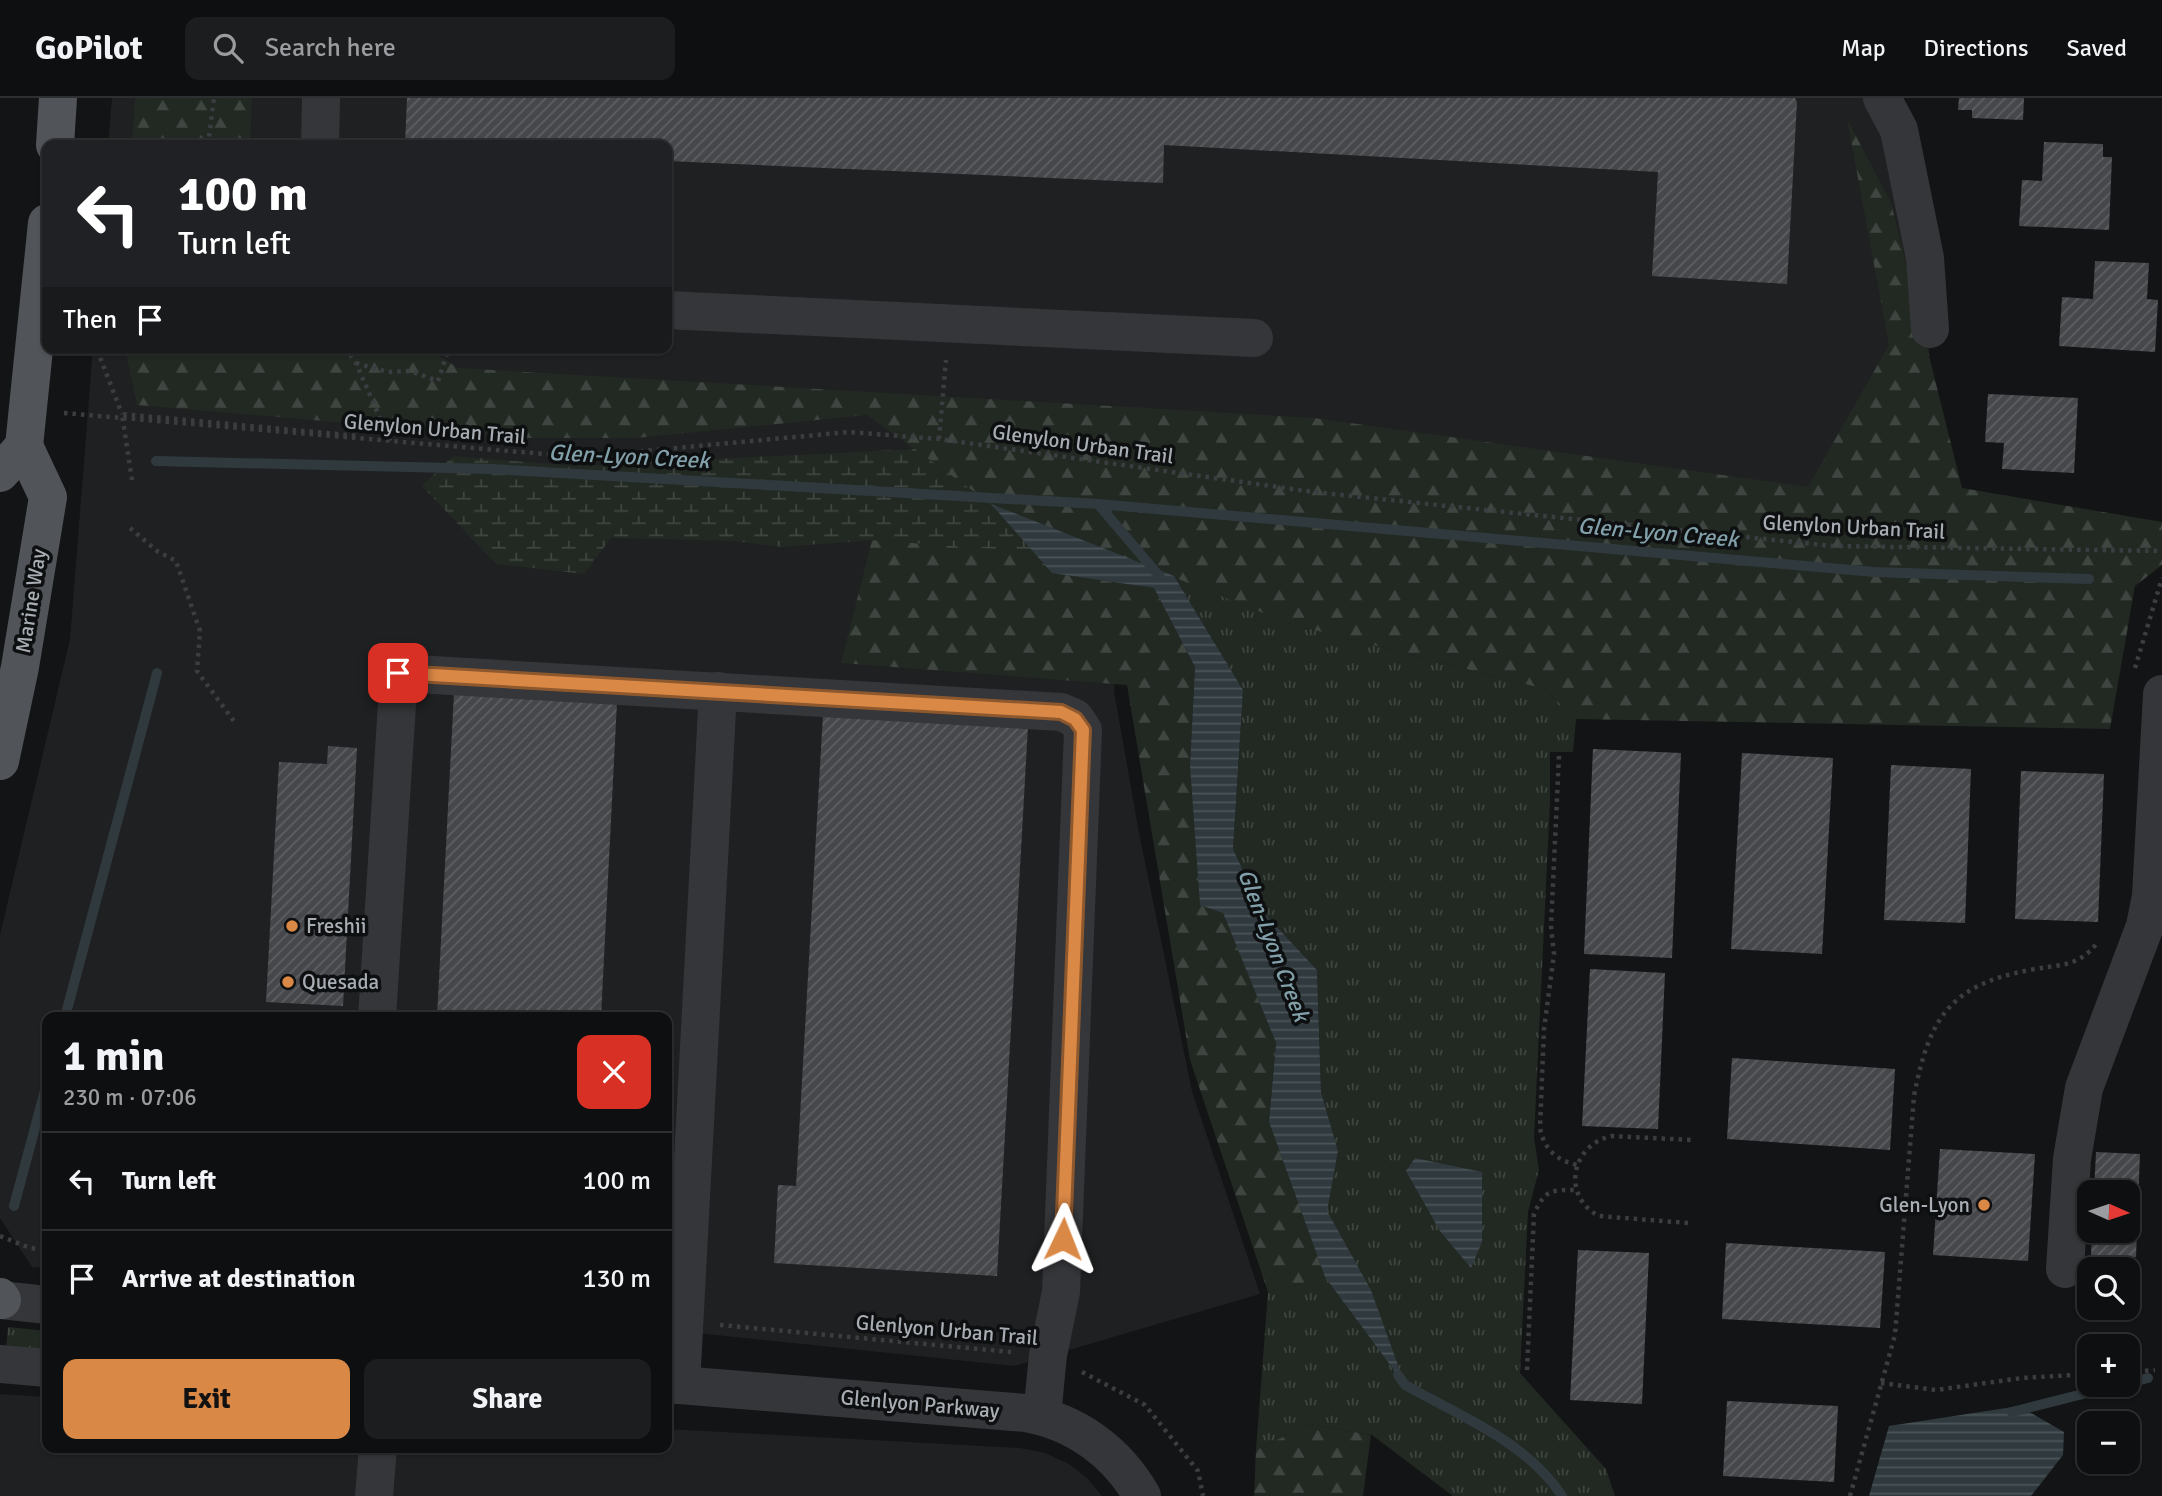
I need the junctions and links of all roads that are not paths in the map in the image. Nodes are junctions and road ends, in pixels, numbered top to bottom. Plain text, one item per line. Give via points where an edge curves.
1 (58, 98) edge
2 (321, 98) edge
3 (1882, 98) edge
4 (55, 140) edge
5 (320, 140) edge
6 (42, 257) edge
7 (672, 310) edge
8 (1930, 329) dead end
9 (1254, 338) dead end
10 (12, 460) edge
11 (2147, 686) edge
12 (718, 691) junction
13 (0, 761) edge
14 (377, 1012) edge
15 (2065, 1269) dead end
16 (1, 1299) edge
17 (42, 1304) edge
18 (0, 1364) edge
19 (42, 1368) edge
20 (674, 1385) edge
21 (1042, 1416) junction
22 (378, 1453) edge
23 (374, 1496) edge
24 (1142, 1496) edge

1 - 4 main road
2 - 5 street
3 - 8 street via 1899,130 1925,258
6 - 10 main road, Marine Way
7 - 9 street
10 - 13 main road, Marine Way via 48,497
11 - 15 street via 2151,896 2145,926 2084,1088 2072,1159
12 - 14 street via 398,673
12 - 20 street via 684,1321
12 - 21 street via 1061,712 1083,730 1061,1292
16 - 17 street
18 - 19 street
20 - 21 street, Glenlyon Parkway
21 - 24 street, Glenlyon Parkway via 1099,1445 1119,1461
22 - 23 street

